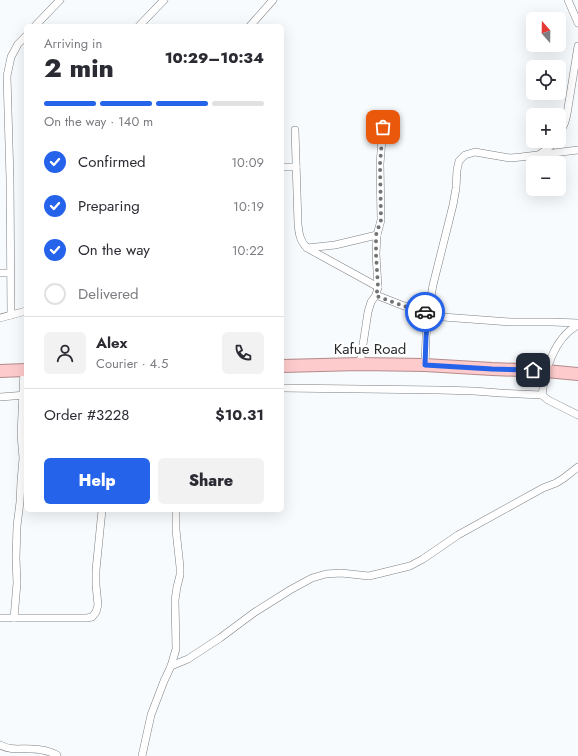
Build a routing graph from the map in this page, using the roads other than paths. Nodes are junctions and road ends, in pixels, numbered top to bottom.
1 (60, 0) edge
2 (164, 0) edge
3 (273, 0) edge
4 (568, 0) edge
5 (578, 23) edge
6 (37, 24) edge
7 (142, 24) edge
8 (252, 24) edge
9 (24, 38) edge
10 (578, 46) edge
11 (566, 118) edge
12 (383, 127) dead end
13 (295, 130) dead end
14 (548, 148) edge
15 (578, 150) edge
16 (539, 156) joint
17 (526, 157) edge
18 (284, 167) edge
19 (296, 167) junction
20 (376, 235) junction
21 (307, 248) junction
22 (0, 273) edge
23 (10, 273) junction
24 (378, 287) junction
25 (376, 296) junction
26 (24, 312) edge
27 (428, 313) junction
28 (11, 315) junction
29 (0, 318) edge
30 (578, 324) edge
31 (360, 364) junction
32 (425, 365) junction
33 (284, 366) edge
34 (24, 370) edge
35 (0, 371) edge
36 (546, 371) junction
37 (578, 374) edge
38 (284, 388) edge
39 (24, 395) edge
40 (542, 395) junction
41 (0, 397) edge
42 (578, 415) edge
43 (578, 467) edge
44 (102, 512) edge
45 (176, 512) edge
46 (0, 618) edge
47 (14, 618) junction
48 (171, 666) junction
49 (0, 745) edge
50 (58, 755) dead end
51 (142, 756) edge

1 - 6 street
2 - 7 street
3 - 8 street
4 - 5 street
9 - 23 street
10 - 11 street
12 - 20 street
13 - 19 street
14 - 16 street
15 - 16 street
17 - 27 street
18 - 19 street
19 - 21 street
20 - 21 street
20 - 24 street
21 - 24 street
22 - 23 street
23 - 28 street
24 - 25 street
25 - 27 street
25 - 31 street
26 - 28 street
27 - 30 street
27 - 32 street
28 - 29 street
30 - 36 street
31 - 32 highway, Kafue Road
31 - 33 highway, Kafue Road
32 - 36 highway, Kafue Road
34 - 35 highway
36 - 37 highway, Kafue Road
36 - 40 street
38 - 40 street
39 - 41 street
39 - 47 street
40 - 42 street
43 - 48 street
44 - 47 street
45 - 48 street
46 - 47 street
48 - 51 street
49 - 50 street

